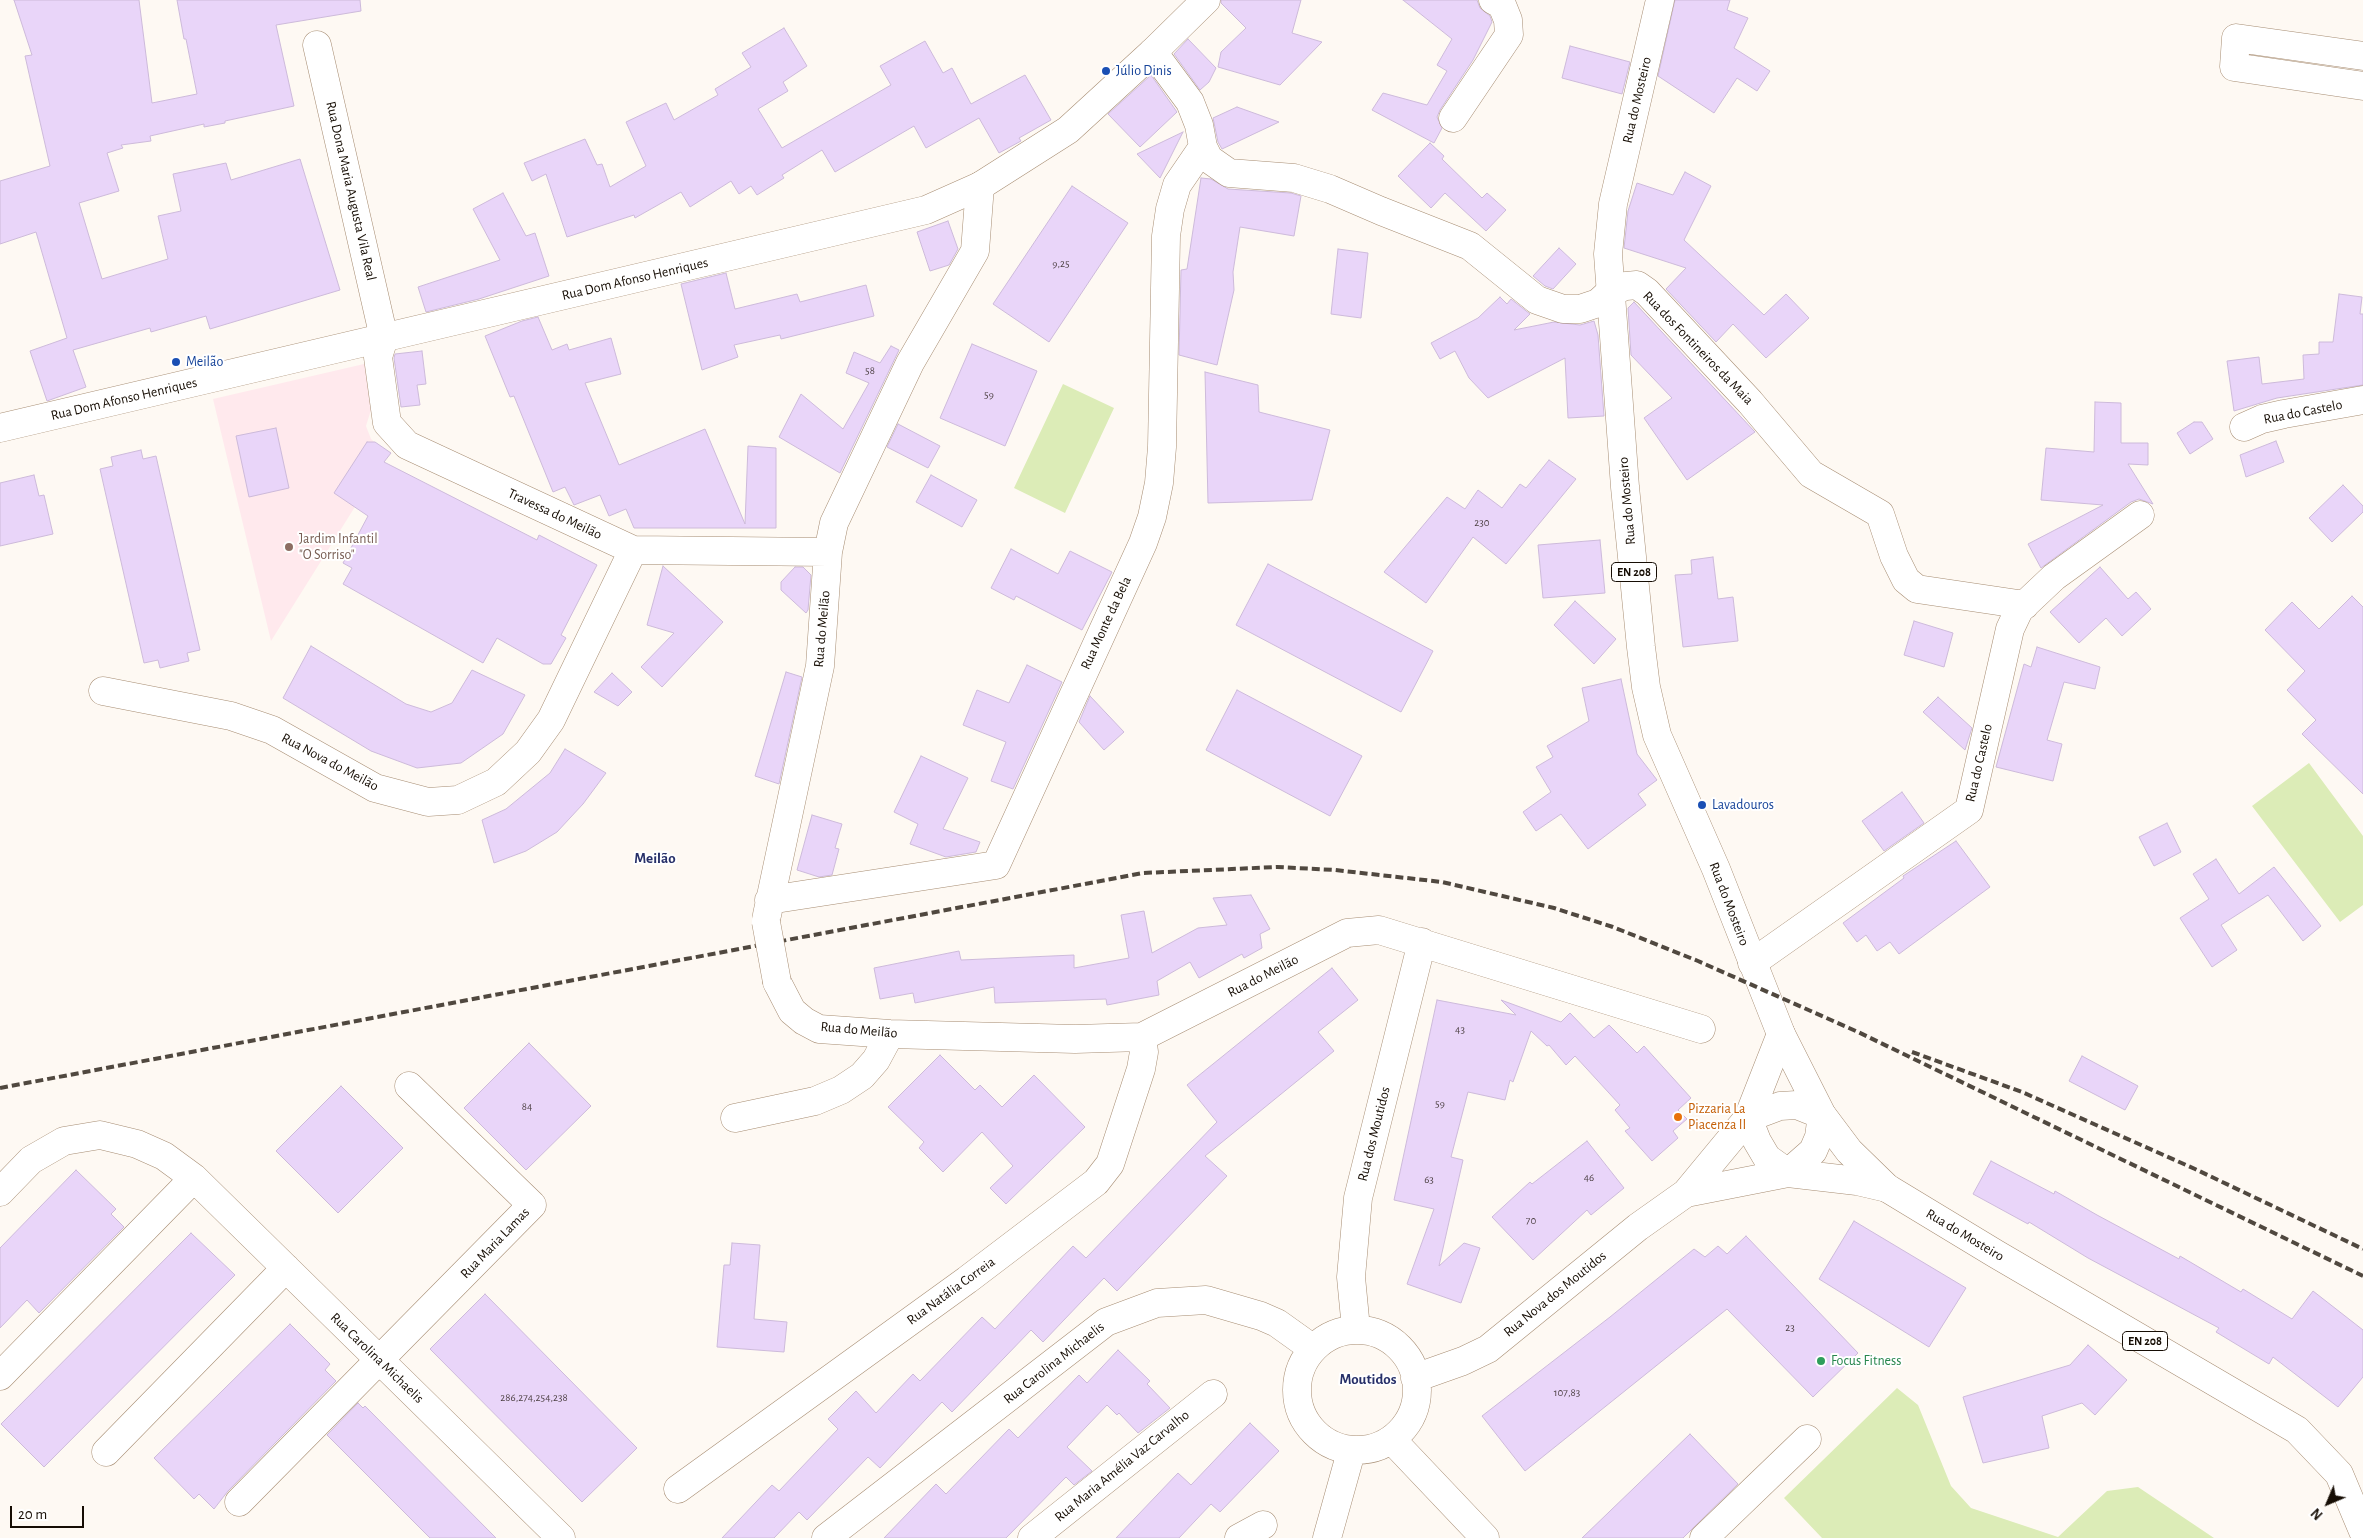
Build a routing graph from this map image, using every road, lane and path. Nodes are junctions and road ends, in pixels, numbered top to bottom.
1 (1206, 0) edge
2 (1493, 0) edge
3 (1660, 0) edge
4 (317, 45) dead end
5 (1153, 52) junction
6 (2363, 56) edge
7 (2363, 86) edge
8 (1454, 118) dead end
9 (1203, 147) junction
10 (980, 186) junction
11 (1610, 292) junction
12 (384, 338) junction
13 (2363, 400) edge
14 (2244, 427) dead end
15 (0, 428) edge
16 (2140, 515) dead end
17 (633, 550) junction
18 (828, 552) junction
19 (2025, 605) junction
20 (103, 691) dead end
21 (768, 911) junction
22 (1422, 942) junction
23 (1752, 963) junction
24 (1701, 1029) dead end
25 (890, 1034) junction
26 (1780, 1034) junction
27 (1142, 1038) junction
28 (409, 1086) dead end
29 (1822, 1115) junction
30 (735, 1118) dead end
31 (1748, 1118) junction
32 (1788, 1173) junction
33 (194, 1178) junction
34 (1887, 1188) junction
35 (0, 1192) edge
36 (1686, 1193) junction
37 (286, 1268) junction
38 (1356, 1329) junction
39 (1312, 1348) junction
40 (379, 1361) junction
41 (0, 1376) edge
42 (1415, 1378) junction
43 (1212, 1394) dead end
44 (1807, 1438) dead end
45 (1392, 1441) junction
46 (106, 1452) dead end
47 (1351, 1452) junction
48 (678, 1489) dead end
49 (239, 1502) dead end
50 (1263, 1525) dead end
51 (2363, 1531) edge
52 (561, 1538) edge
53 (826, 1538) edge
54 (1032, 1538) edge
55 (1239, 1538) edge
56 (1327, 1538) edge
57 (1485, 1538) edge
58 (1704, 1538) edge

1 - 5 street, Rua Dom Afonso Henriques
2 - 8 street
3 - 11 street, Rua do Mosteiro / EN 208
4 - 12 street, Rua Dona Maria Augusta Vila Real
5 - 9 street, Rua dos Fontineiros da Maia
5 - 10 street, Rua Dom Afonso Henriques
6 - 7 street
9 - 11 street, Rua dos Fontineiros da Maia
9 - 21 street, Rua Monte da Bela
10 - 12 street, Rua Dom Afonso Henriques
10 - 18 street, Rua do Meilão
11 - 19 street, Rua dos Fontineiros da Maia
11 - 23 street, Rua do Mosteiro / EN 208
12 - 15 street, Rua Dom Afonso Henriques
12 - 17 street, Travessa do Meilão
13 - 14 street, Rua do Castelo
16 - 19 street, Rua do Castelo
17 - 18 street, Travessa do Meilão
17 - 20 street, Rua Nova do Meilão
18 - 21 street, Rua do Meilão
19 - 23 street, Rua do Castelo
21 - 25 street, Rua do Meilão, bridge
22 - 24 street, Rua do Meilão
22 - 27 street, Rua do Meilão
22 - 38 street, Rua dos Moutidos
23 - 26 street, Rua do Mosteiro / EN 208
25 - 27 street, Rua do Meilão
25 - 30 street
26 - 29 street, Rua do Mosteiro / EN 208
26 - 31 street, Rua Nova dos Moutidos
27 - 48 street, Rua Natália Correia
28 - 40 street, Rua Maria Lamas
29 - 31 street, Rua Nova dos Moutidos
29 - 32 street
29 - 34 street, Rua do Mosteiro / EN 208
31 - 32 street
31 - 36 street, Rua Nova dos Moutidos
32 - 34 street, Rua Nova dos Moutidos
32 - 36 street, Rua Nova dos Moutidos
33 - 35 street, Rua Carolina Michaelis
33 - 37 street, Rua Carolina Michaelis
33 - 41 street
34 - 51 street, Rua do Mosteiro / EN 208
36 - 42 street, Rua Nova dos Moutidos
37 - 40 street, Rua Carolina Michaelis
37 - 46 street
38 - 39 street
38 - 42 street
39 - 47 street
39 - 53 street, Rua Carolina Michaelis
40 - 49 street
40 - 52 street, Rua Carolina Michaelis
42 - 45 street
43 - 54 street, Rua Maria Amélia Vaz Carvalho
44 - 58 street
45 - 47 street
45 - 57 street
47 - 56 street
50 - 55 street

